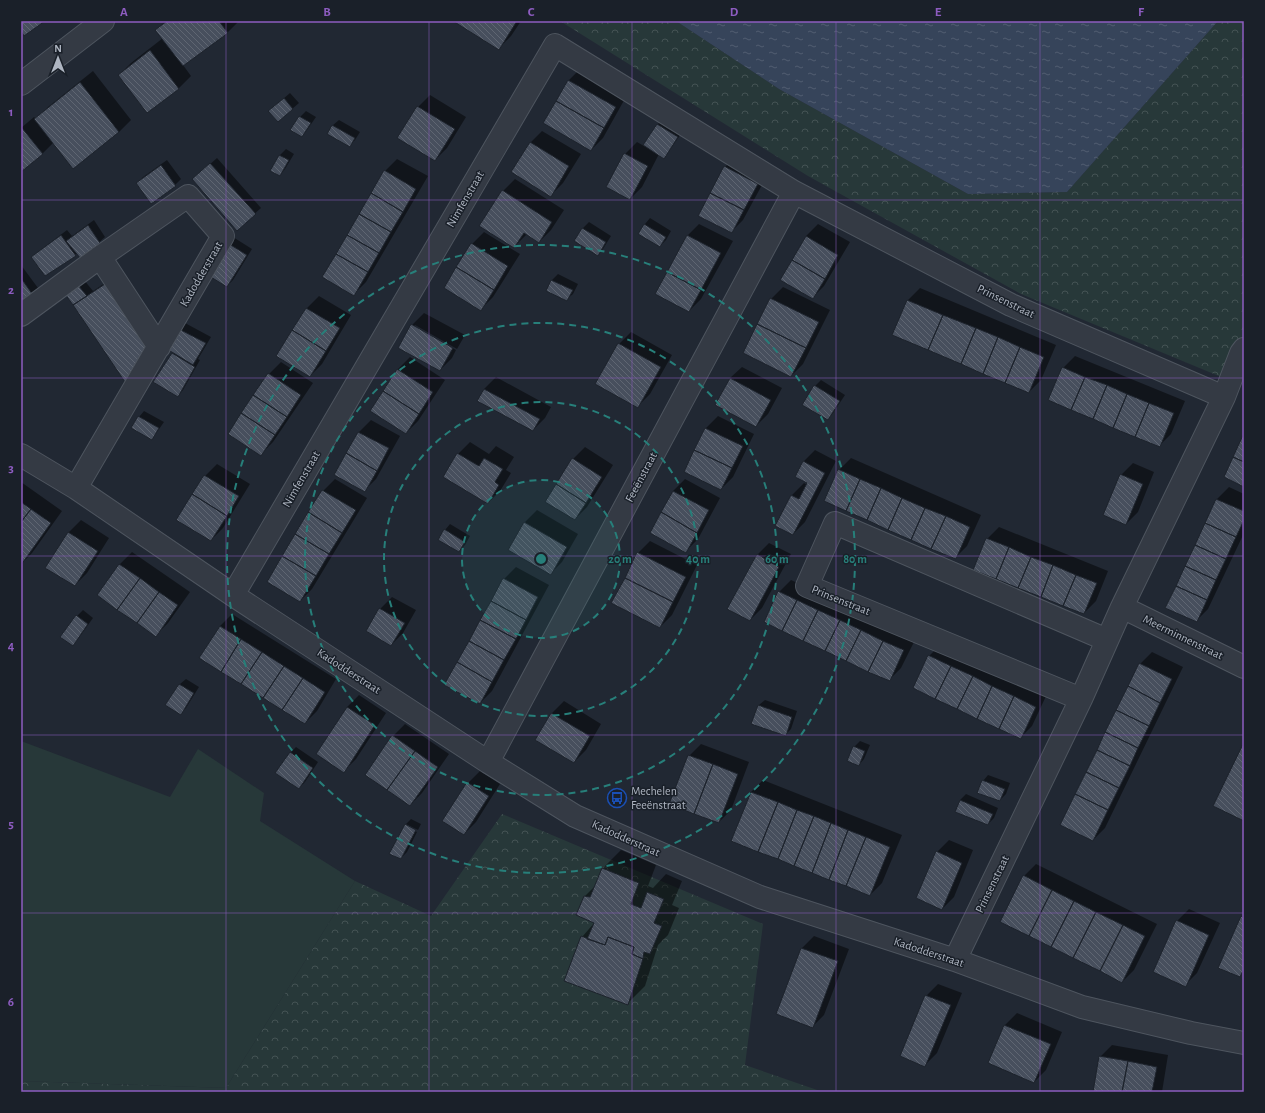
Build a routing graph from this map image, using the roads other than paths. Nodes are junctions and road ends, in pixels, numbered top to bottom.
1 (103, 21) edge
2 (21, 84) edge
3 (794, 192) junction
4 (100, 257) junction
5 (21, 315) edge
6 (159, 347) junction
7 (1244, 350) edge
8 (1224, 397) junction
9 (21, 455) edge
10 (76, 488) junction
11 (233, 595) junction
12 (1122, 607) junction
13 (1107, 640) junction
14 (1244, 667) edge
15 (1081, 699) junction
16 (488, 762) junction
17 (955, 960) junction
18 (1244, 1043) edge

1 - 2 street
3 - 8 street, Prinsenstraat
3 - 11 street, Nimfenstraat
3 - 16 street, Feeënstraat
4 - 5 street, Kadodderstraat
4 - 6 street
4 - 6 street, Kadodderstraat
6 - 10 street, Kadodderstraat
7 - 8 street, Prinsenstraat
8 - 12 street, Prinsenstraat
9 - 10 street, Kadodderstraat
10 - 11 street, Kadodderstraat
11 - 16 street, Kadodderstraat
12 - 13 street, Prinsenstraat
12 - 14 street, Meerminnenstraat
13 - 15 street, Prinsenstraat
13 - 15 street, Prinsenstraat
15 - 17 street, Prinsenstraat
16 - 17 street, Kadodderstraat
17 - 18 street, Kadodderstraat

